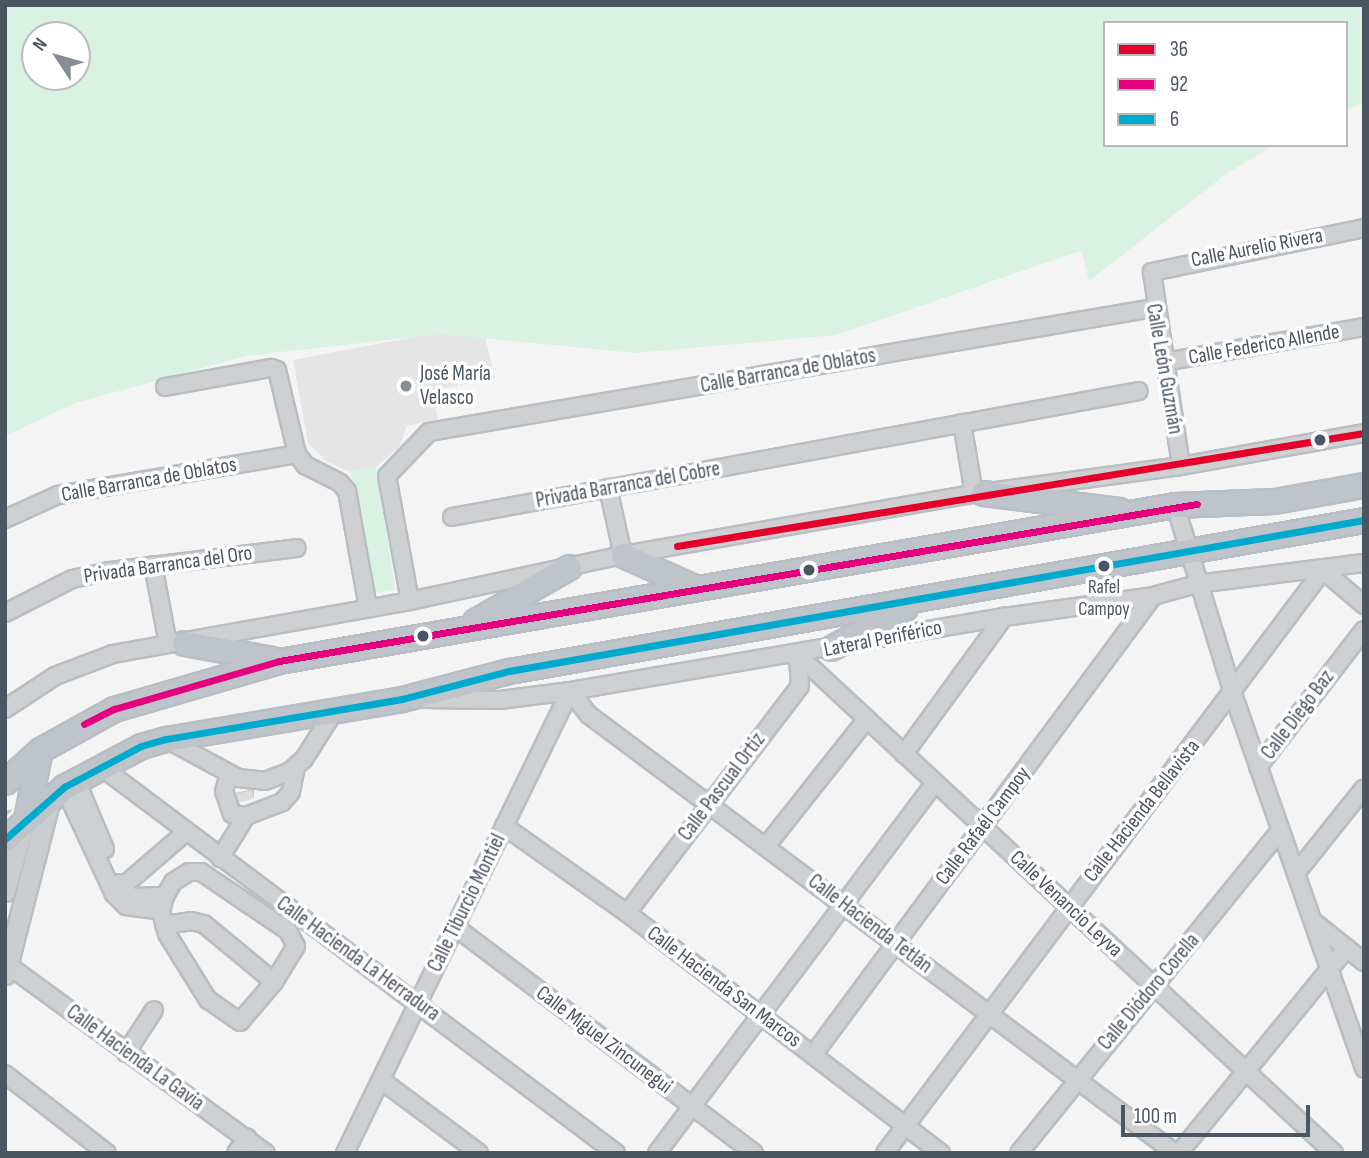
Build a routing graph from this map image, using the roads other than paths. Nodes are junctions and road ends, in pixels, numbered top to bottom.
1 (1364, 228) edge
2 (1152, 272) joint
3 (1154, 308) junction
4 (1364, 327) edge
5 (1164, 362) junction
6 (165, 387) dead end
7 (1139, 391) dead end
8 (962, 423) junction
9 (1364, 433) edge
10 (297, 454) junction
11 (1181, 466) junction
12 (1364, 485) edge
13 (608, 488) junction
14 (979, 493) junction
15 (1175, 505) junction
16 (1140, 513) junction
17 (452, 517) dead end
18 (5, 519) edge
19 (1364, 520) edge
20 (297, 548) dead end
21 (1189, 550) junction
22 (623, 555) junction
23 (1364, 563) edge
24 (153, 565) junction
25 (569, 567) junction
26 (1324, 570) junction
27 (1197, 584) junction
28 (694, 587) junction
29 (1153, 596) junction
30 (922, 599) junction
31 (410, 601) junction
32 (1364, 605) edge
33 (368, 608) junction
34 (5, 613) edge
35 (1004, 617) junction
36 (462, 629) junction
37 (1364, 629) edge
38 (176, 644) junction
39 (831, 648) junction
40 (798, 655) junction
41 (279, 661) junction
42 (569, 691) junction
43 (1233, 694) junction
44 (402, 699) junction
45 (5, 709) edge
46 (335, 710) junction
47 (867, 719) junction
48 (166, 739) junction
49 (40, 750) junction
50 (904, 754) junction
51 (100, 766) junction
52 (296, 767) junction
53 (1258, 767) junction
54 (229, 774) junction
55 (5, 782) edge
56 (935, 783) junction
57 (64, 788) junction
58 (1364, 788) edge
59 (709, 804) junction
60 (246, 816) junction
61 (26, 818) junction
62 (504, 826) junction
63 (982, 826) junction
64 (1280, 831) junction
65 (186, 832) junction
66 (5, 839) edge
67 (766, 845) junction
68 (220, 858) junction
69 (1297, 872) junction
70 (5, 891) edge
71 (118, 892) junction
72 (842, 903) junction
73 (1068, 906) junction
74 (163, 910) junction
75 (627, 913) junction
76 (1312, 920) junction
77 (454, 926) junction
78 (894, 945) junction
79 (1347, 948) junction
80 (1364, 962) edge
81 (6, 967) edge
82 (1331, 968) junction
83 (274, 982) junction
84 (1154, 986) junction
85 (418, 1003) junction
86 (154, 1010) dead end
87 (988, 1013) junction
88 (760, 1015) junction
89 (125, 1053) junction
90 (813, 1055) junction
91 (1364, 1069) edge
92 (1246, 1071) junction
93 (5, 1074) edge
94 (1077, 1079) junction
95 (381, 1080) junction
96 (691, 1107) junction
97 (904, 1127) junction
98 (247, 1139) junction
99 (460, 1139) junction
100 (107, 1153) edge
101 (236, 1153) edge
102 (266, 1153) edge
103 (345, 1153) edge
104 (450, 1153) edge
105 (480, 1153) edge
106 (616, 1153) edge
107 (657, 1153) edge
108 (754, 1153) edge
109 (885, 1153) edge
110 (941, 1153) edge
111 (1019, 1153) edge
112 (1177, 1153) edge
113 (1334, 1153) edge

1 - 2 street, Calle Aurelio Rivera
2 - 3 street, Calle León Guzmán
3 - 5 street, Calle León Guzmán
3 - 31 street, Calle Barranca de Oblatos
4 - 5 street, Calle Federico Allende
5 - 11 street, Calle León Guzmán
6 - 10 street
7 - 8 street, Privada Barranca del Cobre
8 - 13 street, Privada Barranca del Cobre
8 - 14 street
9 - 11 street
10 - 18 street, Calle Barranca de Oblatos
10 - 33 street
11 - 14 street
12 - 15 highway
13 - 17 street, Privada Barranca del Cobre
13 - 22 street
14 - 16 highway
14 - 22 street
15 - 16 highway
15 - 21 street
16 - 28 highway
19 - 21 highway
20 - 24 street, Privada Barranca del Oro
21 - 27 street
21 - 30 highway
22 - 25 street
22 - 28 highway
23 - 26 street, Lateral Periférico
24 - 34 street, Privada Barranca del Oro
24 - 38 street
25 - 31 street
25 - 36 highway
26 - 27 street, Lateral Periférico
26 - 32 street
26 - 43 street, Calle Hacienda Bellavista
27 - 29 street, Lateral Periférico
27 - 43 street
28 - 36 highway
29 - 35 street, Lateral Periférico
29 - 63 street, Calle Rafaél Campoy
30 - 39 highway
30 - 44 highway
31 - 33 street
33 - 38 street
35 - 39 street, Lateral Periférico
35 - 50 street
36 - 41 highway
37 - 53 street, Calle Diego Baz
38 - 41 highway
38 - 45 street
39 - 40 street, Lateral Periférico
40 - 42 street, Lateral Periférico
40 - 47 street, Calle Venancio Leyva
40 - 59 street, Calle Pascual Ortiz
41 - 49 highway
42 - 44 street, Lateral Periférico
42 - 59 street, Calle Hacienda Tetlán
42 - 62 street, Calle Tiburcio Montiel
43 - 53 street
43 - 73 street, Calle Hacienda Bellavista
44 - 46 highway
46 - 48 highway
46 - 52 street
47 - 50 street, Calle Venancio Leyva
47 - 67 street
48 - 51 highway
48 - 54 street
49 - 55 highway
49 - 61 highway
50 - 56 street, Calle Venancio Leyva
51 - 57 highway
51 - 65 street, Calle Hacienda La Herradura
52 - 54 street
52 - 60 street
53 - 64 street
54 - 60 street
56 - 63 street, Calle Venancio Leyva
56 - 72 street
57 - 61 highway
57 - 71 street
57 - 81 main road
58 - 69 street
59 - 67 street, Calle Hacienda Tetlán
59 - 75 street, Calle Pascual Ortiz
60 - 68 street
61 - 66 highway
61 - 70 main road
62 - 75 street, Calle Hacienda San Marcos
62 - 77 street, Calle Tiburcio Montiel
63 - 73 street, Calle Venancio Leyva
63 - 78 street, Calle Rafaél Campoy
64 - 69 street
64 - 84 street, Calle Diódoro Corella
65 - 68 street, Calle Hacienda La Herradura
65 - 71 street
67 - 72 street, Calle Hacienda Tetlán
68 - 85 street, Calle Hacienda La Herradura
69 - 76 street
71 - 74 street
72 - 78 street, Calle Hacienda Tetlán
72 - 88 street
73 - 84 street, Calle Venancio Leyva
73 - 87 street, Calle Hacienda Bellavista
74 - 83 street
74 - 83 street
74 - 83 street
75 - 88 street, Calle Hacienda San Marcos
76 - 79 street
76 - 82 street
77 - 85 street, Calle Tiburcio Montiel
77 - 96 street, Calle Miguel Zincunegui
78 - 87 street, Calle Hacienda Tetlán
78 - 90 street, Calle Rafaél Campoy
79 - 80 street
79 - 82 street
81 - 89 street, Calle Hacienda La Gavia
82 - 91 street
82 - 92 street
84 - 92 street, Calle Venancio Leyva
84 - 94 street, Calle Diódoro Corella
85 - 95 street, Calle Tiburcio Montiel
85 - 106 street, Calle Hacienda La Herradura
86 - 89 street
87 - 94 street, Calle Hacienda Tetlán
87 - 97 street, Calle Hacienda Bellavista
88 - 90 street, Calle Hacienda San Marcos
88 - 96 street
89 - 98 street, Calle Hacienda La Gavia
90 - 97 street, Calle Hacienda San Marcos
92 - 112 street
92 - 113 street, Calle Venancio Leyva
93 - 100 street
94 - 111 street, Calle Diódoro Corella
94 - 112 street, Calle Hacienda Tetlán
95 - 99 street
95 - 103 street, Calle Tiburcio Montiel
96 - 107 street
96 - 108 street, Calle Miguel Zincunegui
97 - 109 street, Calle Hacienda Bellavista
97 - 110 street, Calle Hacienda San Marcos
98 - 101 street
98 - 102 street, Calle Hacienda La Gavia
99 - 104 street
99 - 105 street

